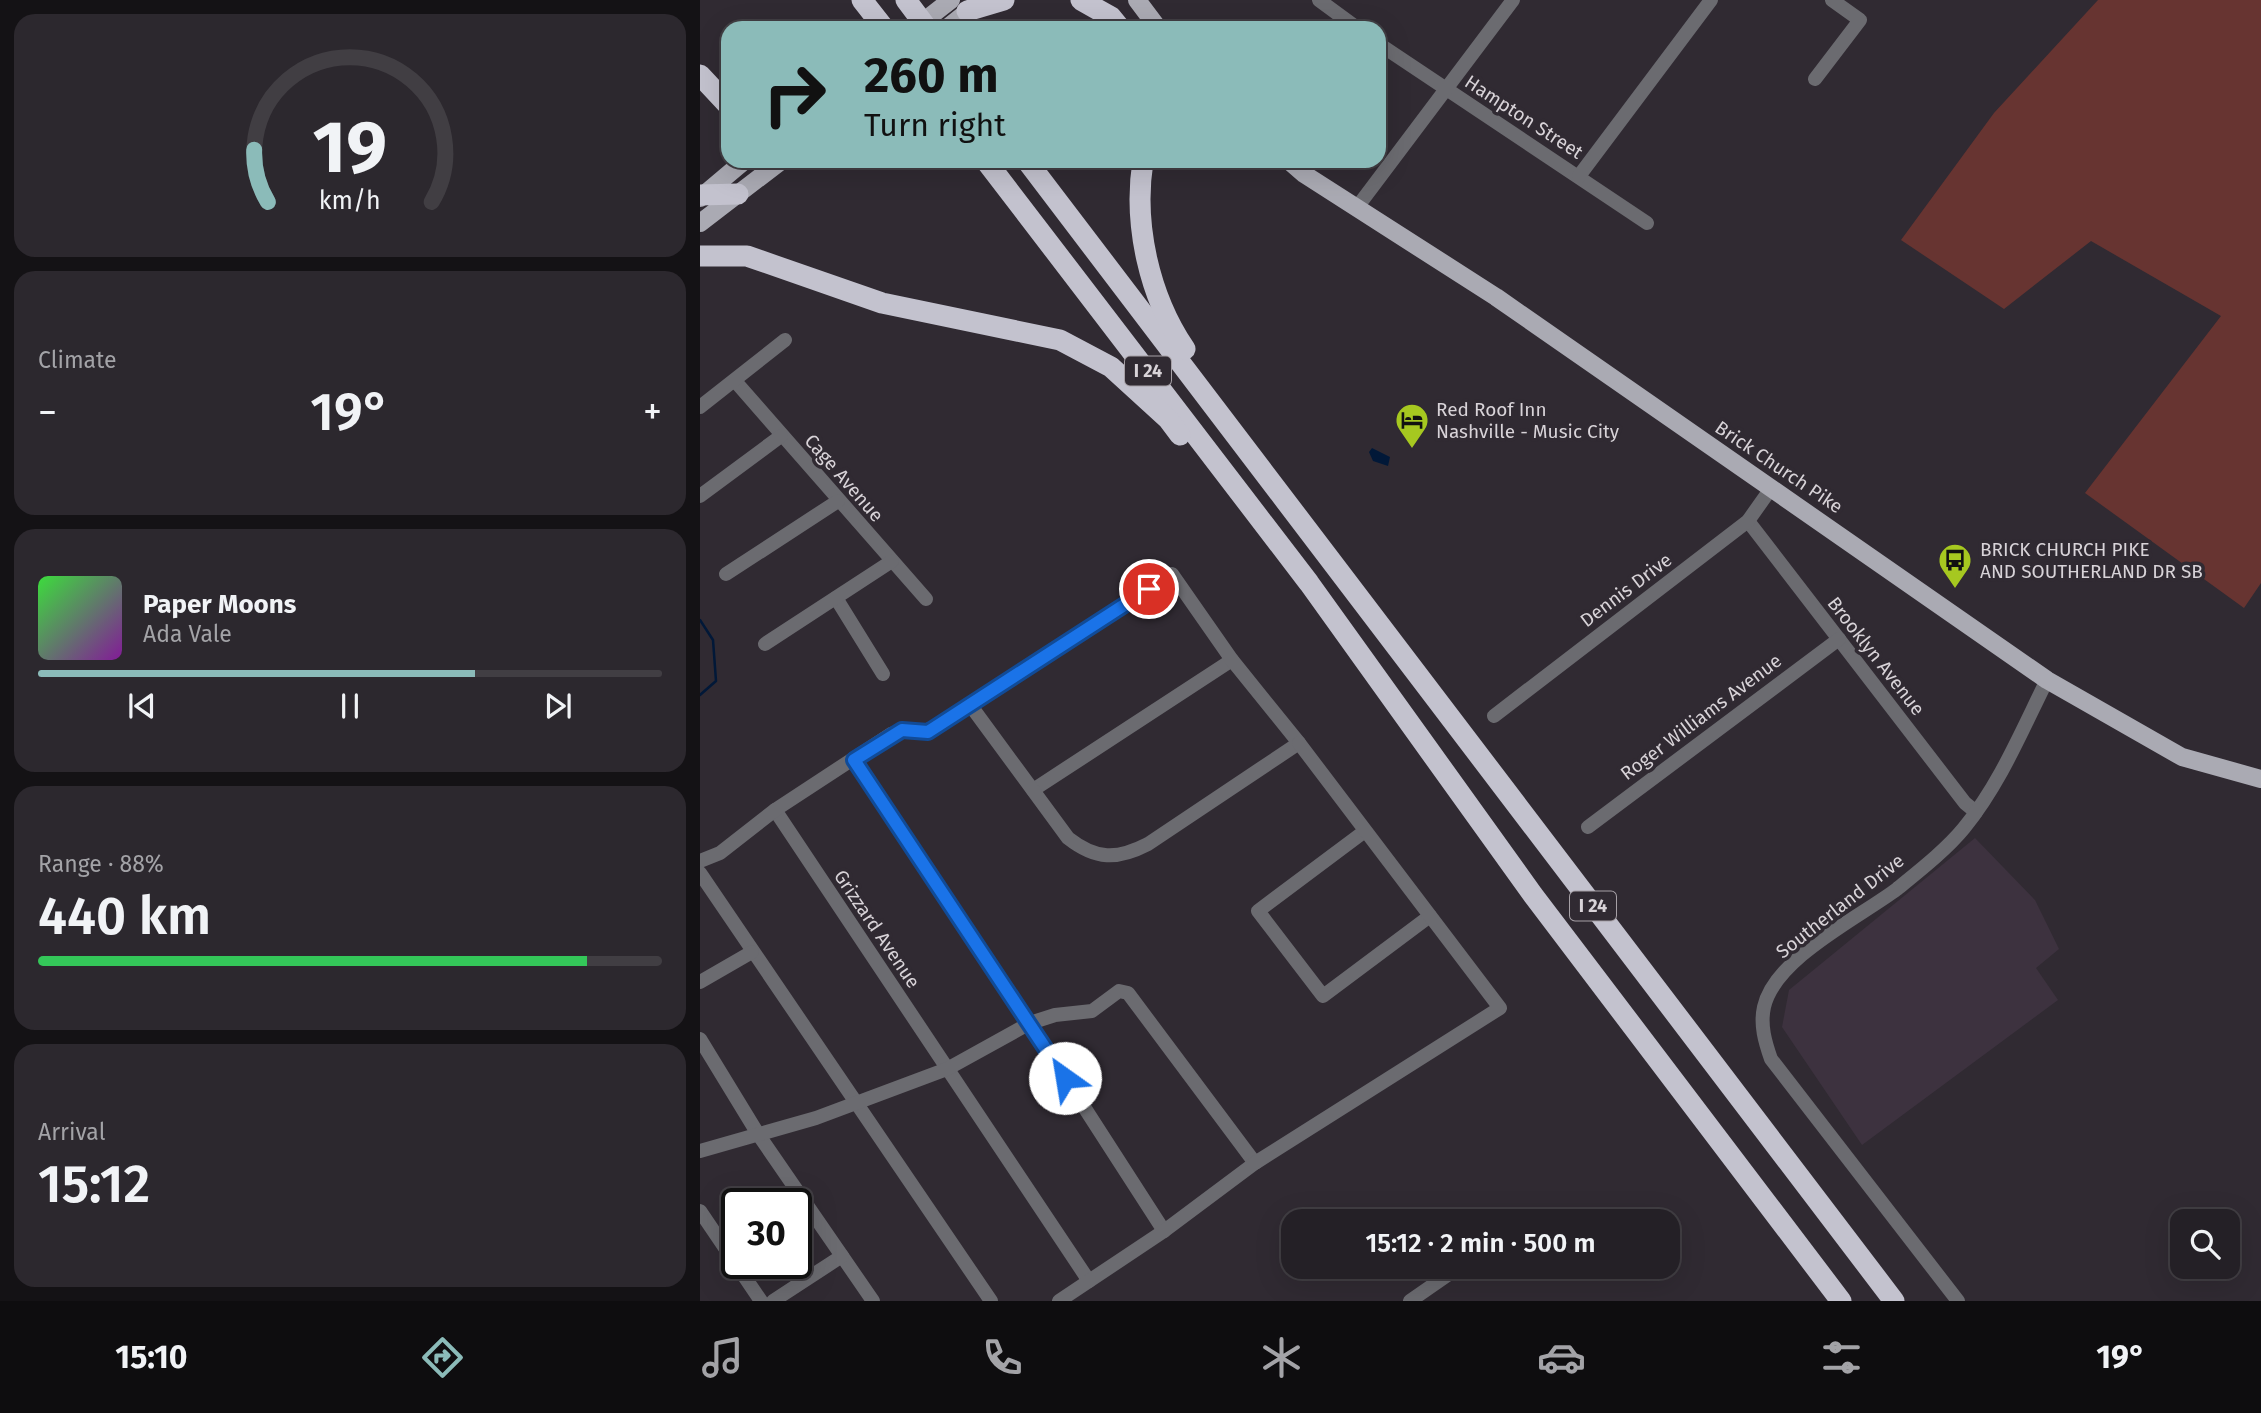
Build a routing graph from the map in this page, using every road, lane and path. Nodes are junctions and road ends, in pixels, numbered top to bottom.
1 (906, 0) edge
2 (1004, 0) edge
3 (1081, 0) edge
4 (1137, 0) edge
5 (1319, 0) edge
6 (1513, 0) edge
7 (1711, 0) edge
8 (1832, 0) edge
9 (967, 4) edge
10 (922, 21) edge
11 (930, 21) edge
12 (953, 21) edge
13 (1114, 21) edge
14 (1153, 21) edge
15 (1348, 21) edge
16 (1386, 49) edge
17 (700, 75) edge
18 (1815, 79) dead end
19 (1445, 88) junction
20 (721, 98) edge
21 (735, 168) edge
22 (772, 168) edge
23 (991, 168) edge
24 (1032, 168) edge
25 (1142, 168) edge
26 (1297, 168) edge
27 (1578, 176) junction
28 (738, 194) junction
29 (701, 196) edge
30 (1358, 206) junction
31 (700, 223) edge
32 (1647, 223) dead end
33 (700, 256) edge
34 (785, 340) dead end
35 (735, 381) junction
36 (700, 407) edge
37 (781, 436) junction
38 (1772, 487) junction
39 (700, 496) edge
40 (838, 501) junction
41 (1293, 511) junction
42 (1748, 522) junction
43 (892, 561) junction
44 (726, 574) dead end
45 (1309, 583) junction
46 (836, 598) junction
47 (926, 599) dead end
48 (1839, 639) junction
49 (765, 645) dead end
50 (1232, 660) junction
51 (883, 674) dead end
52 (2048, 680) junction
53 (971, 706) junction
54 (1494, 716) dead end
55 (1299, 743) junction
56 (854, 760) junction
57 (2261, 779) edge
58 (1033, 790) junction
59 (775, 810) junction
60 (1976, 811) junction
61 (1588, 827) dead end
62 (1365, 831) junction
63 (700, 861) edge
64 (700, 873) edge
65 (1430, 916) junction
66 (752, 952) junction
67 (700, 982) edge
68 (1030, 1023) junction
69 (700, 1039) edge
70 (947, 1069) junction
71 (855, 1103) junction
72 (758, 1134) junction
73 (700, 1151) edge
74 (1255, 1163) junction
75 (700, 1211) edge
76 (1164, 1231) junction
77 (842, 1256) junction
78 (1442, 1279) edge
79 (1089, 1281) junction
80 (761, 1301) edge
81 (773, 1301) edge
82 (873, 1301) edge
83 (991, 1301) edge
84 (1059, 1301) edge
85 (1410, 1301) edge
86 (1841, 1301) edge
87 (1894, 1301) edge
88 (1958, 1301) edge

1 - 10 highway, bridge
2 - 9 highway
3 - 13 highway
4 - 14 main road
5 - 15 street
6 - 19 street
7 - 27 street
8 - 18 street
9 - 11 main road
9 - 12 main road
16 - 19 street, Hampton Street
17 - 20 highway
19 - 27 street, Hampton Street
19 - 30 street
21 - 29 main road
22 - 28 main road
23 - 45 highway, I 24
24 - 41 highway, I 24
25 - 41 highway
26 - 30 main road, Brick Church Pike
27 - 32 street, Hampton Street
28 - 29 highway
28 - 31 main road
30 - 38 main road, Brick Church Pike
33 - 45 highway
34 - 35 street
35 - 36 street
35 - 37 street, Cage Avenue
37 - 39 street
37 - 40 street, Cage Avenue
38 - 42 street, Dennis Drive
38 - 52 main road, Brick Church Pike
40 - 43 street, Cage Avenue
40 - 44 street
41 - 87 highway, I 24
42 - 48 street, Brooklyn Avenue
42 - 54 street, Dennis Drive
43 - 46 street
43 - 47 street, Cage Avenue
45 - 86 highway, I 24
46 - 49 street
46 - 51 street
48 - 60 street, Brooklyn Avenue
48 - 61 street, Roger Williams Avenue
50 - 53 street
50 - 55 street
50 - 58 street
52 - 57 main road, Brick Church Pike
52 - 60 street, Southerland Drive
53 - 56 street
53 - 58 street
55 - 58 street
55 - 62 street
56 - 59 street
56 - 68 street
59 - 63 street
59 - 70 street, Grizzard Avenue
60 - 88 street, Southerland Drive
62 - 65 street
62 - 65 street
64 - 66 street
65 - 74 street
66 - 67 street
66 - 71 street
68 - 70 street
68 - 74 street
68 - 76 street
69 - 72 street
70 - 71 street
70 - 79 street, Grizzard Avenue
71 - 72 street
71 - 83 street
72 - 73 street
72 - 77 street
74 - 76 street
75 - 80 street
76 - 79 street
77 - 81 street
77 - 82 street
78 - 85 street
79 - 84 street

